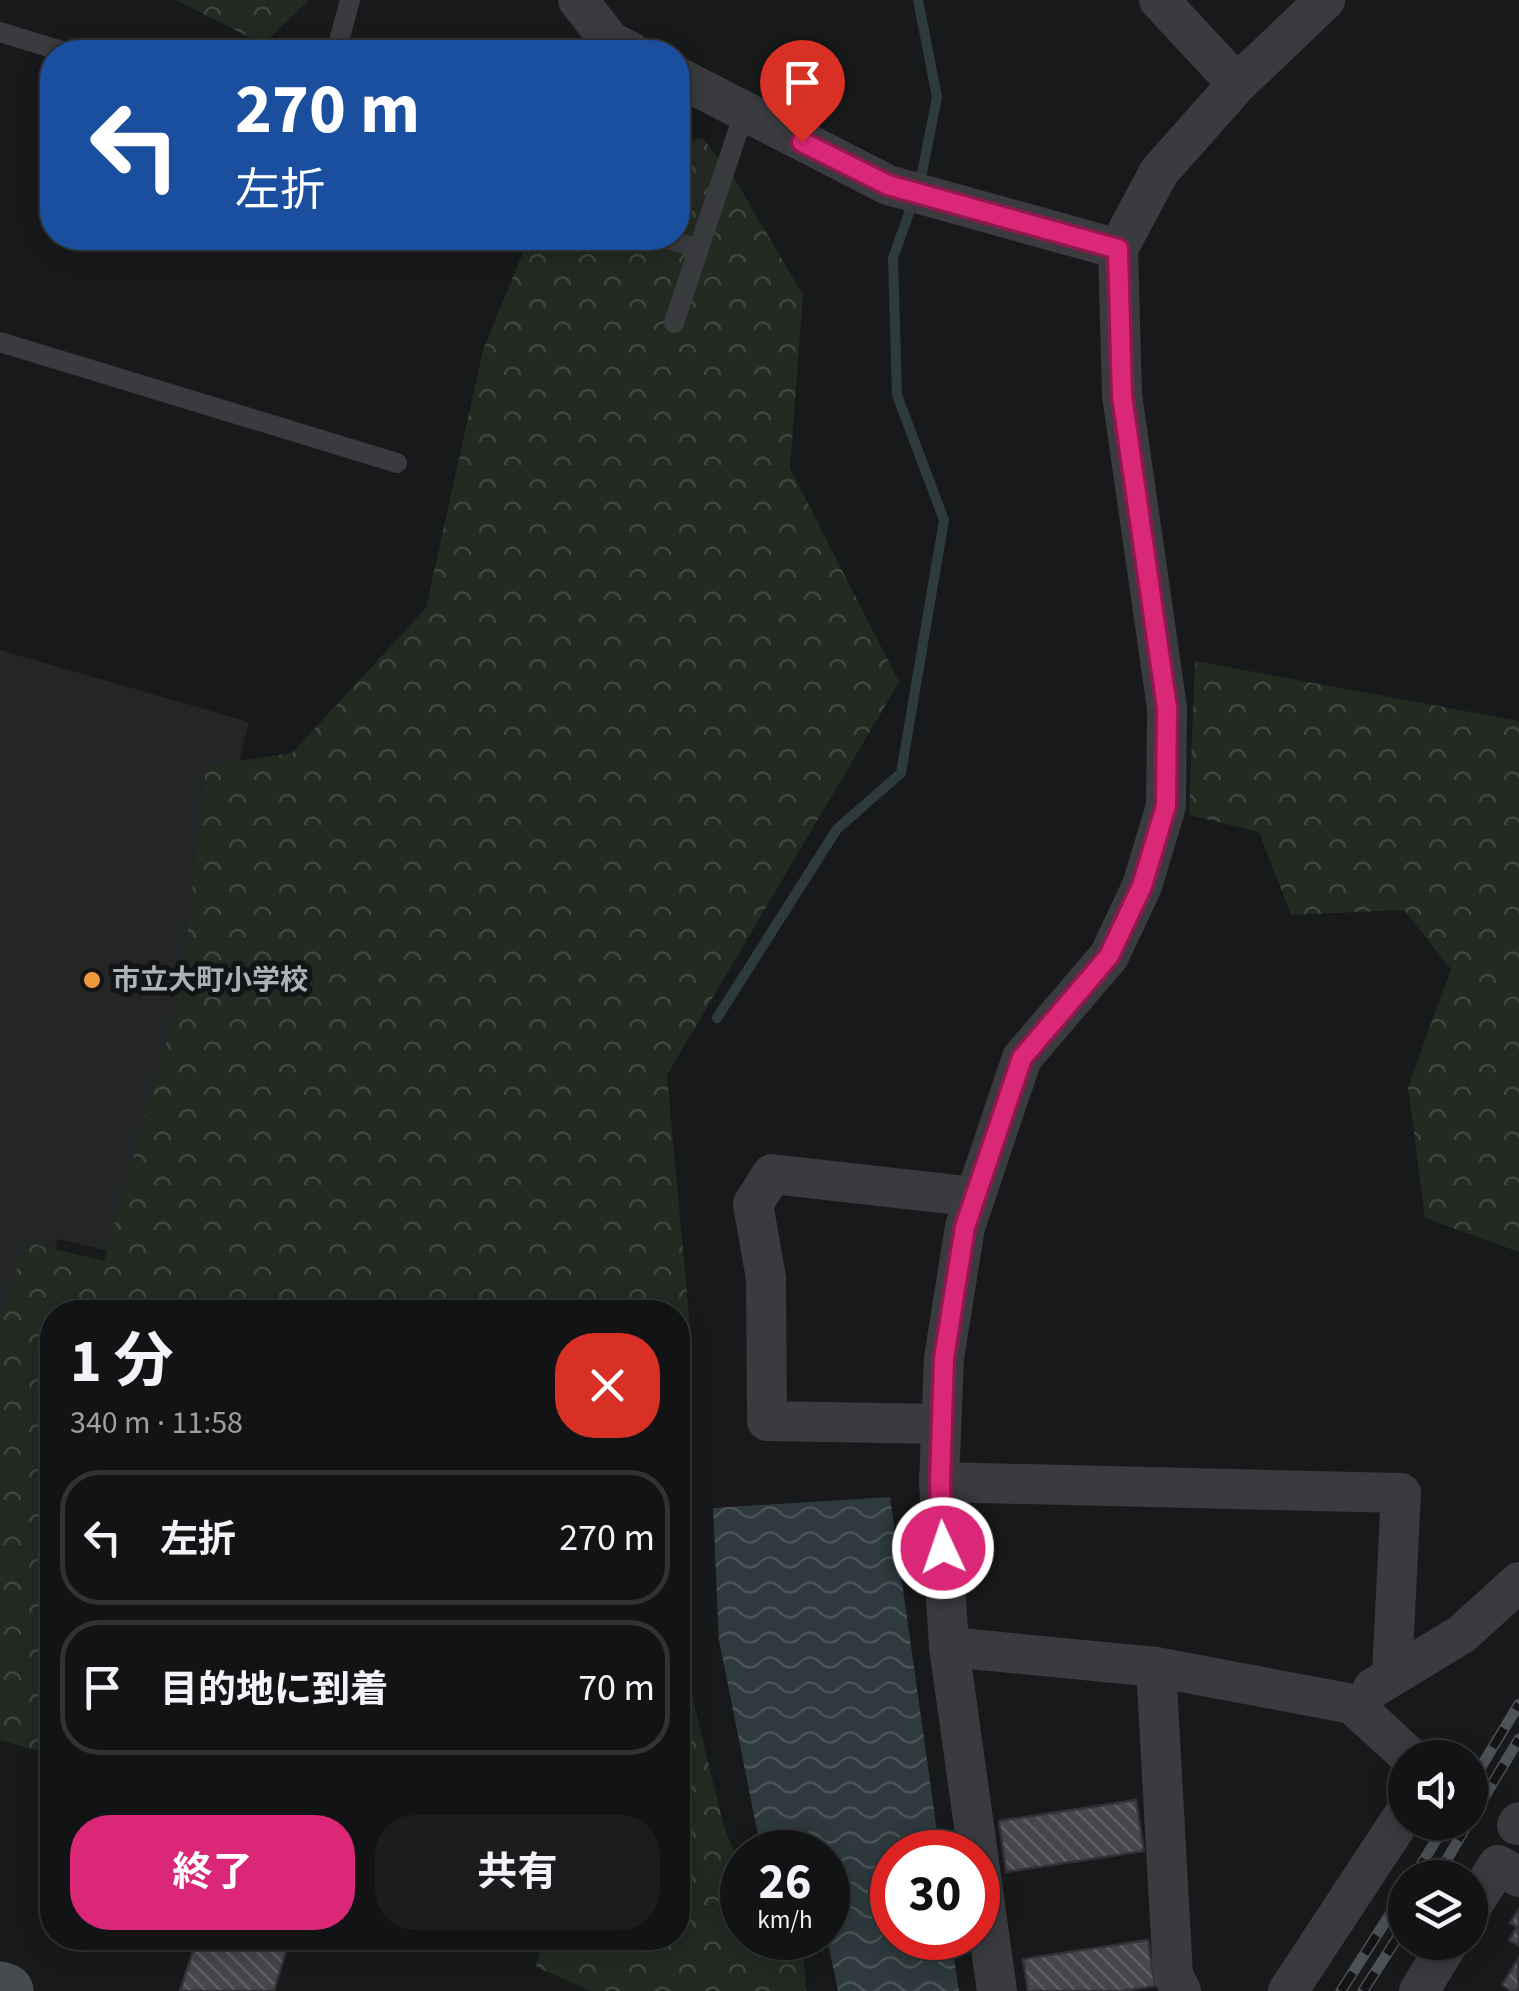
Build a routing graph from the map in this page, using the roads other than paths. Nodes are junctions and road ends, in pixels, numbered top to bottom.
1 (350, 0) edge
2 (578, 0) edge
3 (1159, 0) edge
4 (1325, 0) edge
5 (0, 32) edge
6 (339, 40) edge
7 (609, 40) edge
8 (40, 44) edge
9 (690, 84) edge
10 (1237, 84) junction
11 (744, 113) junction
12 (690, 246) edge
13 (697, 248) junction
14 (1118, 249) junction
15 (674, 323) dead end
16 (0, 342) edge
17 (398, 463) dead end
18 (975, 1197) junction
19 (941, 1424) junction
20 (940, 1482) junction
21 (1519, 1582) edge
22 (948, 1648) junction
23 (1156, 1667) junction
24 (1392, 1674) junction
25 (1352, 1704) junction
26 (1391, 1740) edge
27 (1388, 1839) edge
28 (1519, 1877) edge
29 (1488, 1881) edge
30 (1438, 1960) edge
31 (997, 1991) edge
32 (1181, 1991) edge
33 (1288, 1991) edge
34 (1418, 1991) edge

1 - 6 lane
2 - 7 street
3 - 10 street
4 - 10 street
5 - 8 lane
9 - 11 street
10 - 14 street
11 - 13 lane
11 - 14 street
12 - 13 lane
13 - 15 lane
14 - 18 street
16 - 17 lane
18 - 19 street
18 - 19 street
19 - 20 street
20 - 22 street
20 - 24 street
21 - 24 street
22 - 23 street
22 - 31 street
23 - 25 street
23 - 32 street
24 - 25 street
25 - 26 street
27 - 33 street
28 - 29 street
30 - 34 street

